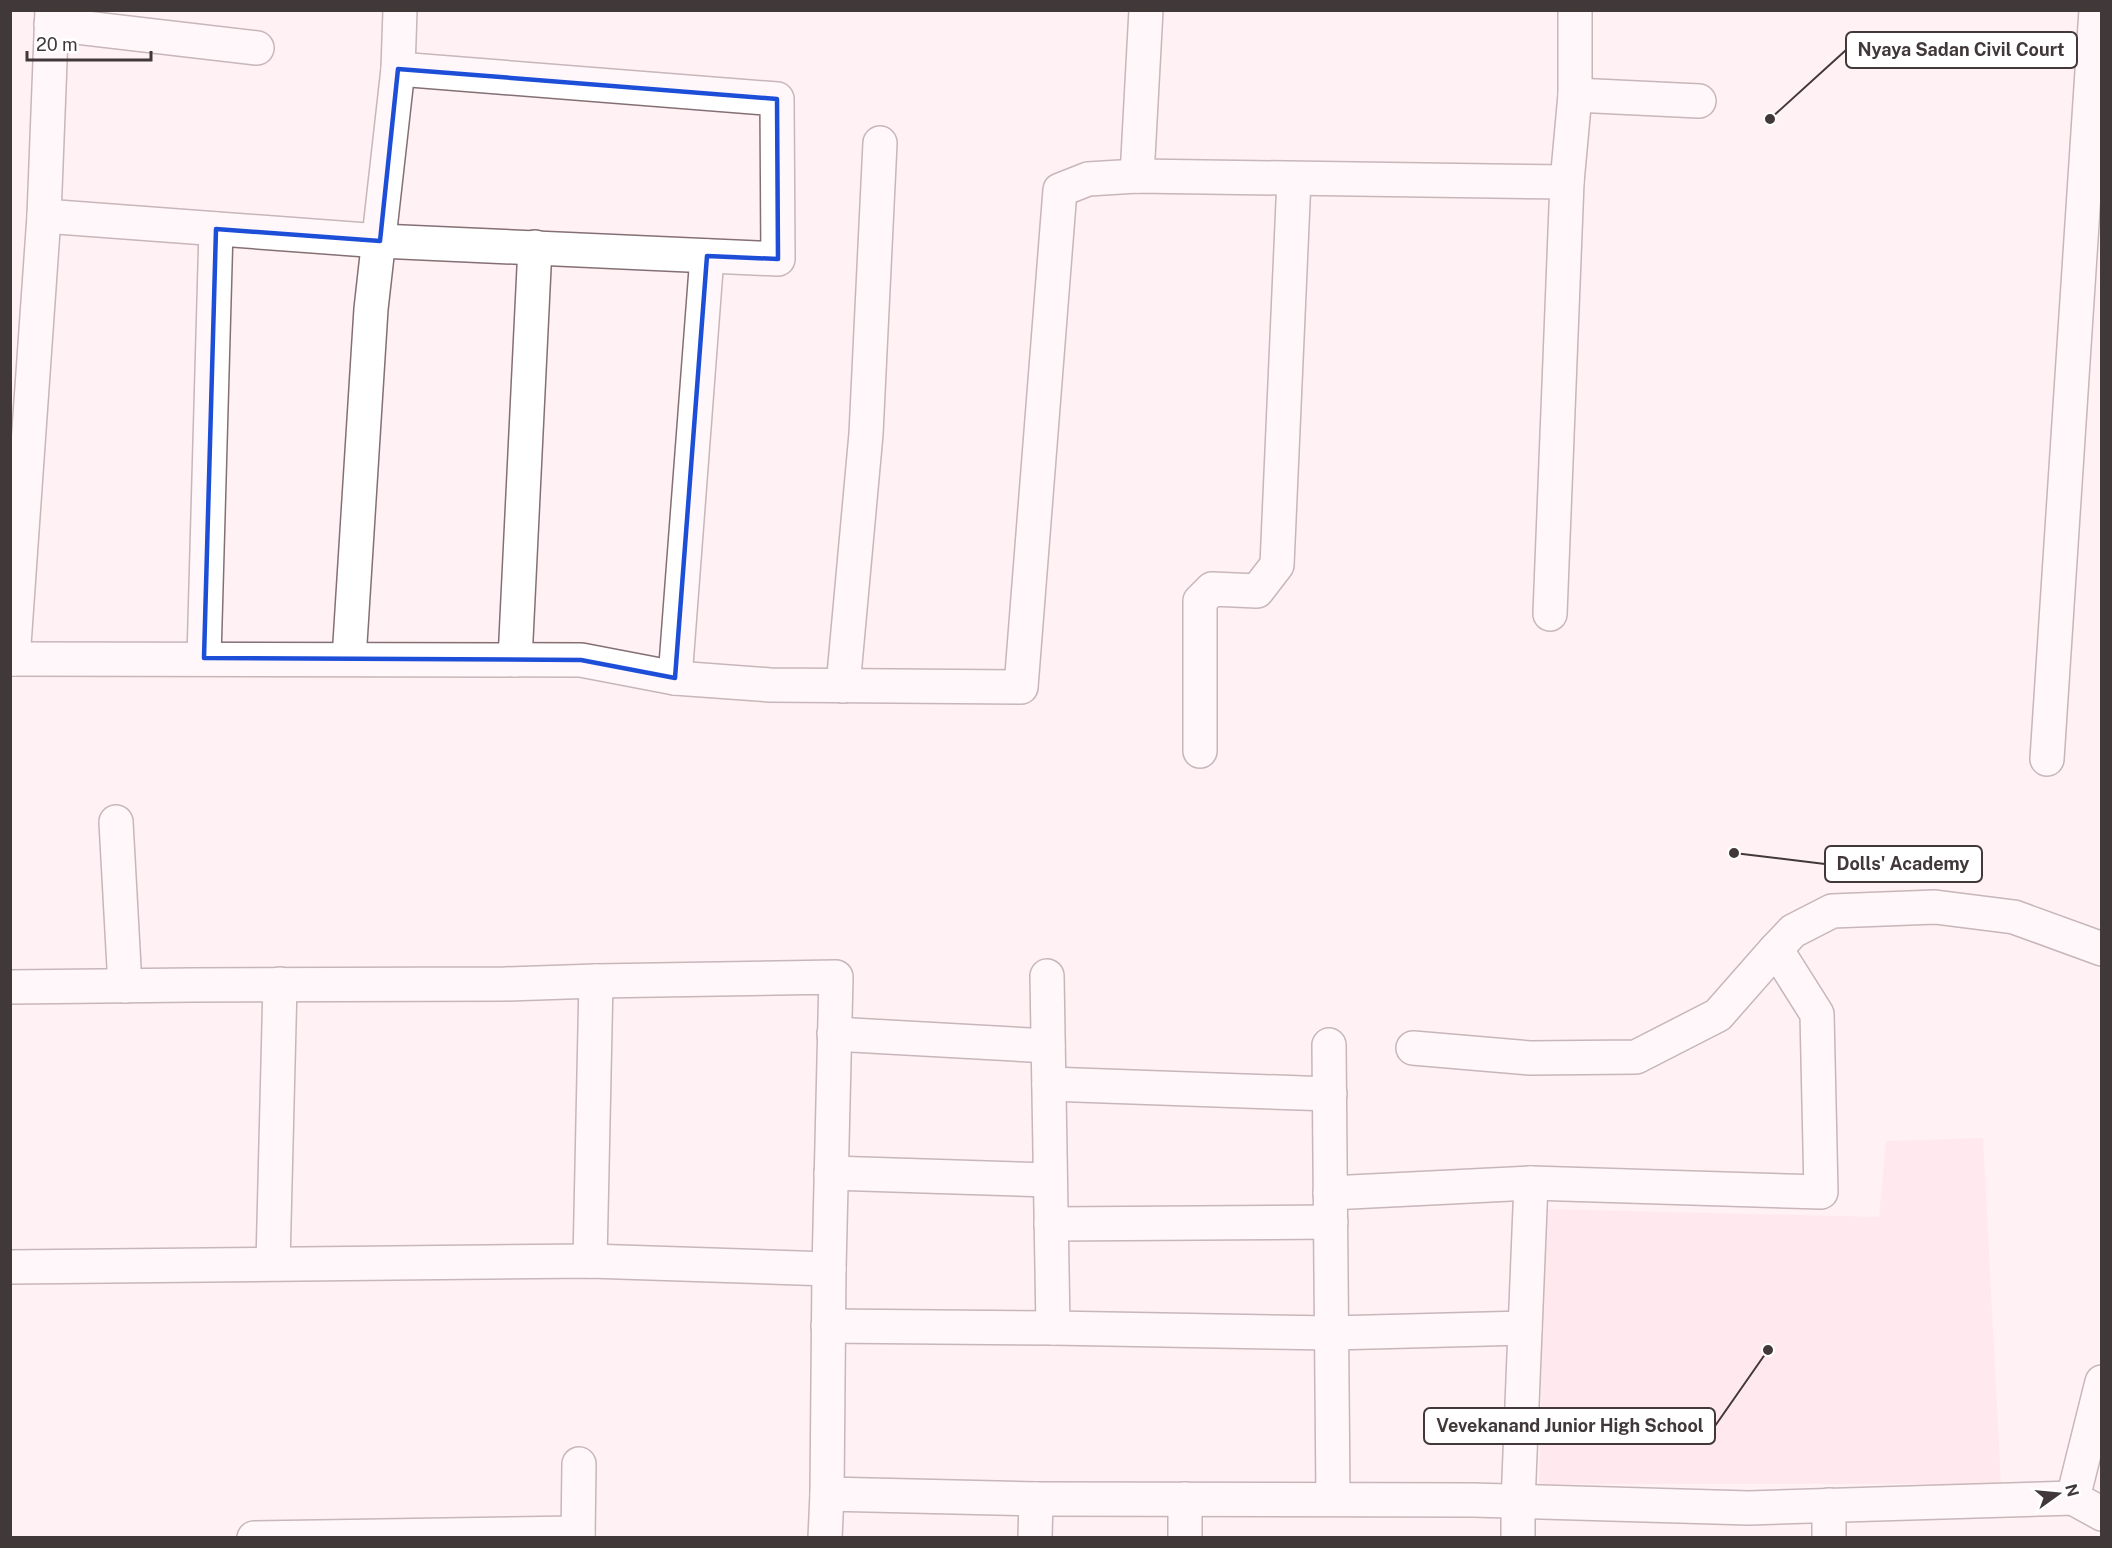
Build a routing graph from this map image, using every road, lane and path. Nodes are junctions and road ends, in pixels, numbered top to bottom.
1 (400, 10) edge
2 (1146, 10) edge
3 (1575, 10) edge
4 (2096, 10) edge
5 (51, 17) edge
6 (257, 48) dead end
7 (398, 69) junction
8 (1575, 95) junction
9 (1699, 101) dead end
10 (880, 143) dead end
11 (1137, 176) junction
12 (1294, 179) junction
13 (1567, 182) junction
14 (44, 216) junction
15 (216, 229) junction
16 (380, 241) junction
17 (536, 247) junction
18 (707, 255) junction
19 (1550, 614) dead end
20 (204, 658) junction
21 (12, 659) edge
22 (349, 659) junction
23 (515, 660) junction
24 (675, 678) junction
25 (843, 686) junction
26 (1200, 751) dead end
27 (2047, 759) dead end
28 (116, 822) dead end
29 (1776, 949) junction
30 (2102, 949) edge
31 (1047, 976) dead end
32 (596, 981) junction
33 (280, 984) junction
34 (125, 986) junction
35 (10, 987) edge
36 (834, 1034) junction
37 (1329, 1045) dead end
38 (1048, 1046) junction
39 (1413, 1048) dead end
40 (1049, 1084) junction
41 (1330, 1094) junction
42 (831, 1173) junction
43 (1050, 1180) junction
44 (1531, 1183) junction
45 (1331, 1208) junction
46 (1051, 1224) junction
47 (590, 1261) junction
48 (273, 1263) junction
49 (10, 1267) edge
50 (829, 1269) junction
51 (828, 1326) junction
52 (1053, 1328) junction
53 (1525, 1328) junction
54 (1332, 1333) junction
55 (2102, 1382) edge
56 (579, 1464) dead end
57 (827, 1494) junction
58 (2073, 1498) junction
59 (1036, 1499) junction
60 (1185, 1499) junction
61 (1333, 1499) junction
62 (1518, 1503) junction
63 (1829, 1505) junction
64 (2102, 1514) edge
65 (578, 1535) edge
66 (254, 1538) edge
67 (825, 1538) edge
68 (1035, 1538) edge
69 (1185, 1538) edge
70 (1518, 1538) edge
71 (1829, 1538) edge

1 - 7 street
2 - 11 street
3 - 8 street
4 - 27 street
5 - 6 street
5 - 14 street
7 - 16 street
7 - 18 street
8 - 9 street
8 - 13 street
10 - 25 street
11 - 12 street
11 - 25 street
12 - 13 street
12 - 26 street
13 - 19 street
14 - 15 street
14 - 21 street
15 - 16 street
15 - 20 street
16 - 17 street
16 - 22 street
17 - 18 street
17 - 23 street
18 - 24 street
20 - 21 street
20 - 22 street
22 - 23 street
23 - 24 street
24 - 25 street
28 - 34 street
29 - 30 street
29 - 39 street
29 - 44 street
31 - 38 street
32 - 33 street
32 - 36 street
32 - 47 street
33 - 34 street
33 - 48 street
34 - 35 street
36 - 38 street
36 - 42 street
37 - 41 street
38 - 40 street
40 - 41 street
40 - 43 street
41 - 45 street
42 - 43 street
42 - 50 street
43 - 46 street
44 - 45 street
44 - 53 street
45 - 46 street
45 - 54 street
46 - 52 street
47 - 48 street
47 - 50 street
48 - 49 street
50 - 51 street
51 - 52 street
51 - 57 street
52 - 54 street
53 - 54 street
53 - 62 street
54 - 61 street
55 - 58 street
56 - 65 street
57 - 59 street
57 - 67 street
58 - 63 street
58 - 64 street
59 - 60 street
59 - 68 street
60 - 61 street
60 - 69 street
61 - 62 street
62 - 63 street
62 - 70 street
63 - 71 street
65 - 66 street

